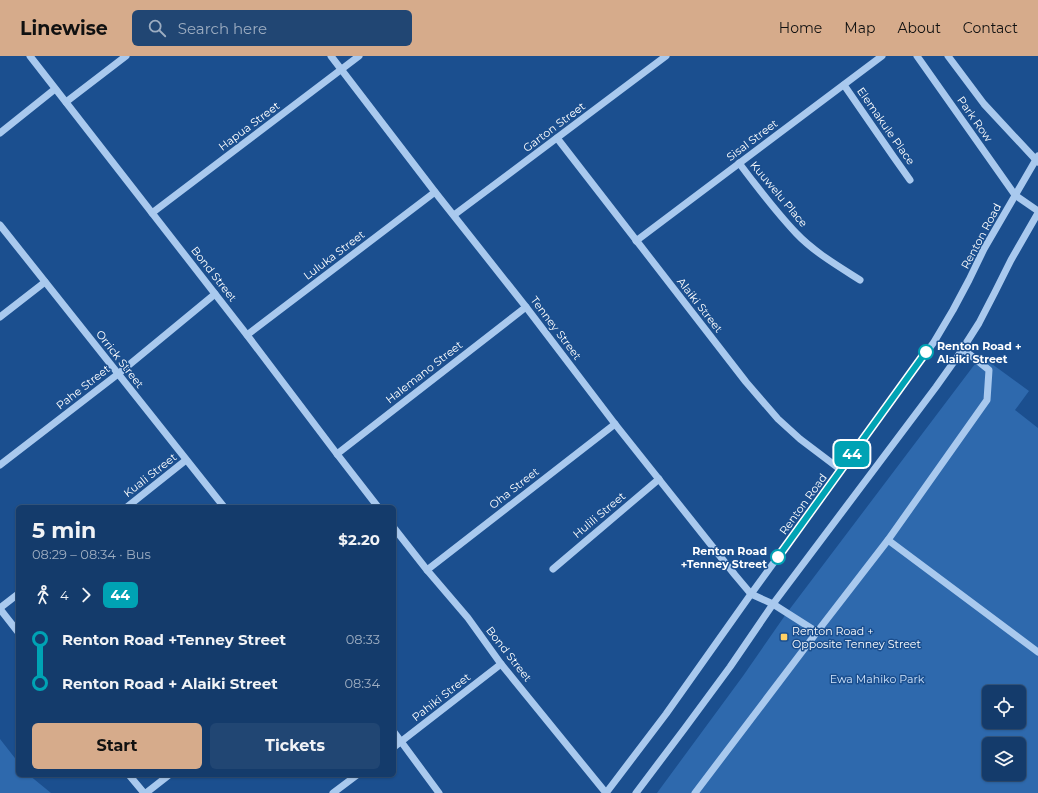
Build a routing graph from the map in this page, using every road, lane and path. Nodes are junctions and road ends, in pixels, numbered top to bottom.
1 (30, 56) edge
2 (126, 56) edge
3 (331, 56) edge
4 (359, 56) edge
5 (666, 56) edge
6 (882, 56) edge
7 (917, 56) edge
8 (948, 56) edge
9 (341, 69) junction
10 (844, 85) junction
11 (55, 89) junction
12 (66, 102) junction
13 (0, 133) edge
14 (557, 138) junction
15 (1037, 159) edge
16 (739, 163) junction
17 (910, 180) dead end
18 (435, 192) junction
19 (1015, 195) junction
20 (1038, 212) edge
21 (152, 213) junction
22 (454, 215) junction
23 (0, 225) edge
24 (636, 241) junction
25 (860, 280) dead end
26 (45, 282) junction
27 (215, 294) junction
28 (526, 306) junction
29 (0, 317) edge
30 (247, 335) junction
31 (963, 349) junction
32 (118, 374) junction
33 (615, 424) junction
34 (337, 454) junction
35 (186, 460) junction
36 (0, 465) edge
37 (841, 470) junction
38 (659, 479) junction
39 (130, 505) edge
40 (222, 505) edge
41 (376, 505) edge
42 (396, 531) edge
43 (888, 540) junction
44 (553, 568) dead end
45 (427, 570) junction
46 (751, 594) junction
47 (16, 596) edge
48 (773, 604) junction
49 (0, 608) edge
50 (16, 629) edge
51 (817, 632) junction
52 (1038, 652) edge
53 (502, 664) junction
54 (396, 734) edge
55 (402, 742) junction
56 (396, 746) edge
57 (132, 777) edge
58 (166, 777) edge
59 (354, 777) edge
60 (145, 793) edge
61 (334, 793) edge
62 (439, 793) edge
63 (606, 793) edge
64 (636, 793) edge
65 (695, 793) edge

1 - 11 street, Bond Street
2 - 12 street
3 - 9 street, Tenney Street
4 - 9 street, Hapua Street
5 - 14 street, Garton Street
6 - 10 street, Sisal Street
7 - 19 street, Park Row
8 - 15 street, Park Row
9 - 18 street, Tenney Street
9 - 21 street, Hapua Street
10 - 16 street, Sisal Street
10 - 17 street, Elemakule Place
11 - 12 street, Bond Street
11 - 13 street
12 - 21 street, Bond Street
14 - 22 street, Garton Street
14 - 24 street, Alaiki Street
15 - 19 street, Renton Road
16 - 24 street, Sisal Street
16 - 25 street, Kuuwelu Place
18 - 22 street, Tenney Street
18 - 30 street, Luluka Street
19 - 20 street, Park Row
19 - 37 street, Renton Road
20 - 31 street
21 - 27 street, Bond Street
22 - 28 street, Tenney Street
23 - 26 street, Orrick Street
24 - 37 street, Alaiki Street
26 - 29 street
26 - 32 street, Orrick Street
27 - 30 street, Bond Street
27 - 32 street, Pahe Street
28 - 33 street, Tenney Street
28 - 34 street, Halemano Street
30 - 34 street, Bond Street
31 - 43 street
31 - 48 street
32 - 35 street, Orrick Street
32 - 36 street, Pahe Street
33 - 38 street, Tenney Street
33 - 45 street, Oha Street
34 - 41 street, Bond Street
35 - 39 street, Kuali Street
35 - 40 street, Orrick Street
37 - 46 street, Renton Road
38 - 44 street, Hulili Street
38 - 46 street, Tenney Street
42 - 45 street, Bond Street
43 - 51 street
43 - 52 street
45 - 53 street, Bond Street
46 - 48 street, Tenney Street
46 - 63 street, Renton Road
47 - 49 street
48 - 51 street, Tenney Street
48 - 64 street
49 - 50 street
51 - 65 street
53 - 55 street, Pahiki Street
53 - 63 street, Bond Street
54 - 55 street
55 - 56 street, Pahiki Street
55 - 62 street
57 - 60 street
58 - 60 street
59 - 61 street

